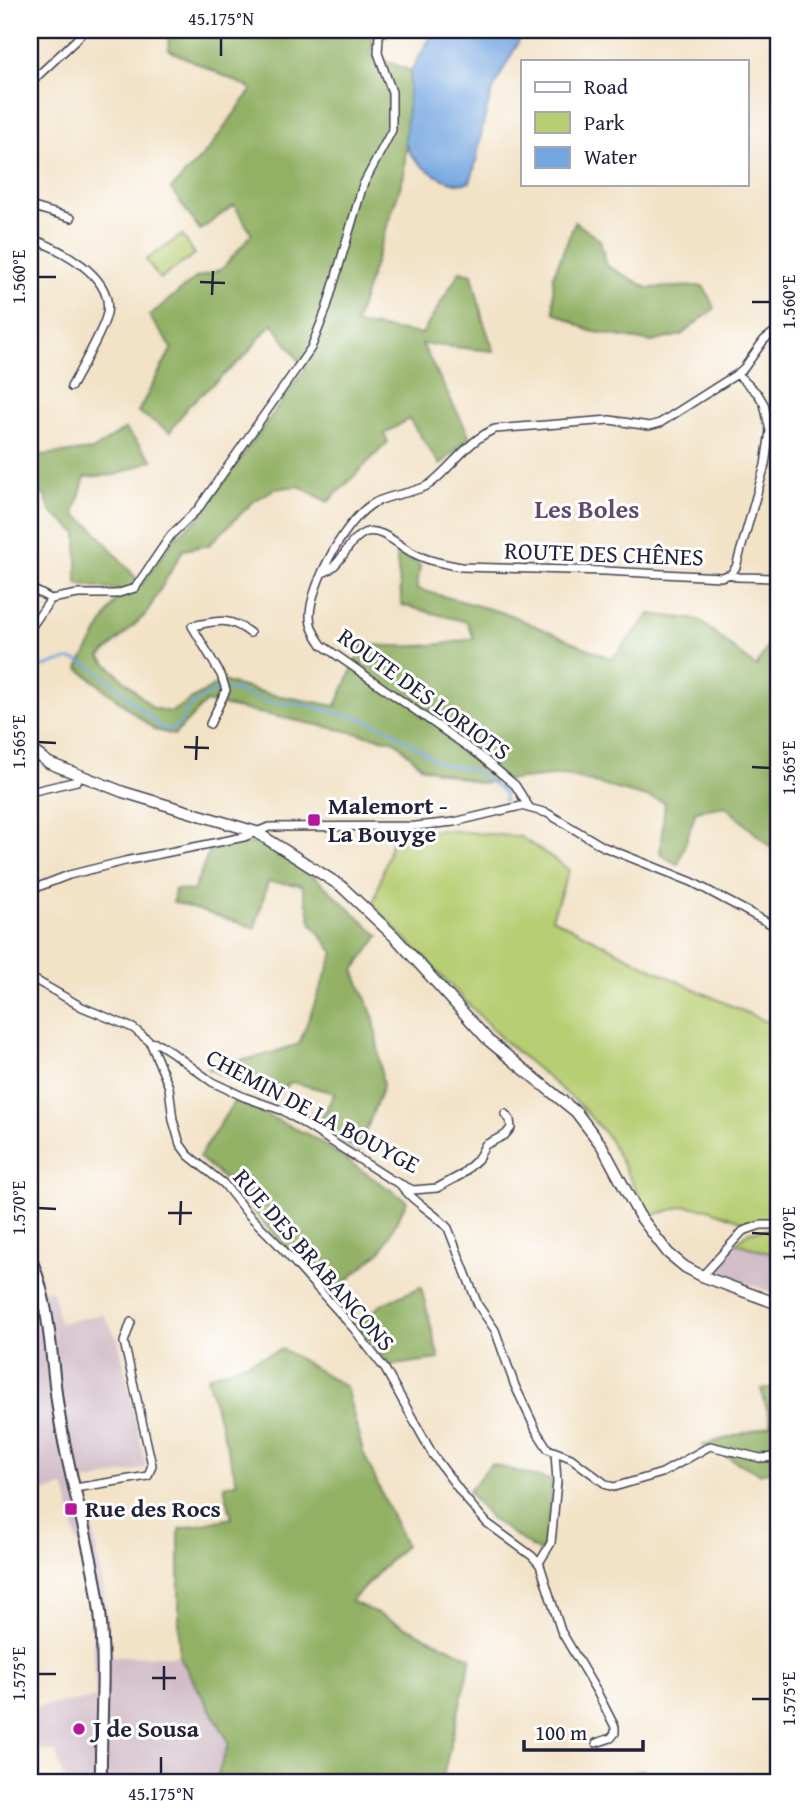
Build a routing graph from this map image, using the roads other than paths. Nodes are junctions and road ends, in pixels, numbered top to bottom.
1 (83, 30) edge
2 (386, 30) edge
3 (30, 83) edge
4 (30, 206) edge
5 (71, 218) dead end
6 (30, 238) edge
7 (778, 329) edge
8 (737, 374) junction
9 (71, 387) dead end
10 (324, 572) junction
11 (731, 574) junction
12 (778, 578) edge
13 (30, 588) edge
14 (51, 599) junction
15 (30, 629) edge
16 (250, 633) dead end
17 (210, 724) dead end
18 (30, 749) edge
19 (80, 777) junction
20 (30, 792) edge
21 (530, 807) junction
22 (256, 832) junction
23 (30, 890) edge
24 (778, 928) edge
25 (30, 977) edge
26 (150, 1042) junction
27 (505, 1114) dead end
28 (399, 1183) junction
29 (778, 1225) edge
30 (30, 1257) edge
31 (702, 1276) junction
32 (778, 1304) edge
33 (131, 1322) dead end
34 (555, 1452) junction
35 (778, 1457) edge
36 (75, 1488) junction
37 (538, 1563) junction
38 (596, 1743) dead end
39 (101, 1783) edge

1 - 3 street
2 - 14 street
4 - 5 street
6 - 9 street
7 - 8 street, ROUTE DES LORIOTS
8 - 10 street, ROUTE DES LORIOTS
8 - 11 street, ROUTE DES CHÊNES
10 - 11 street, ROUTE DES CHÊNES
10 - 21 street, ROUTE DES LORIOTS
11 - 12 street
13 - 14 street
14 - 15 street
16 - 17 street
18 - 19 main road
19 - 20 street
19 - 22 main road
21 - 22 street
21 - 24 street
22 - 23 street
22 - 31 main road
25 - 26 street
26 - 28 street, CHEMIN DE LA BOUYGE
26 - 37 street, RUE DES BRABANCONS
27 - 28 street, CHEMIN DE LA BOUYGE
28 - 34 street
29 - 31 street
30 - 36 main road
31 - 32 main road
33 - 36 street
34 - 35 street
34 - 37 street
36 - 39 main road
37 - 38 street

